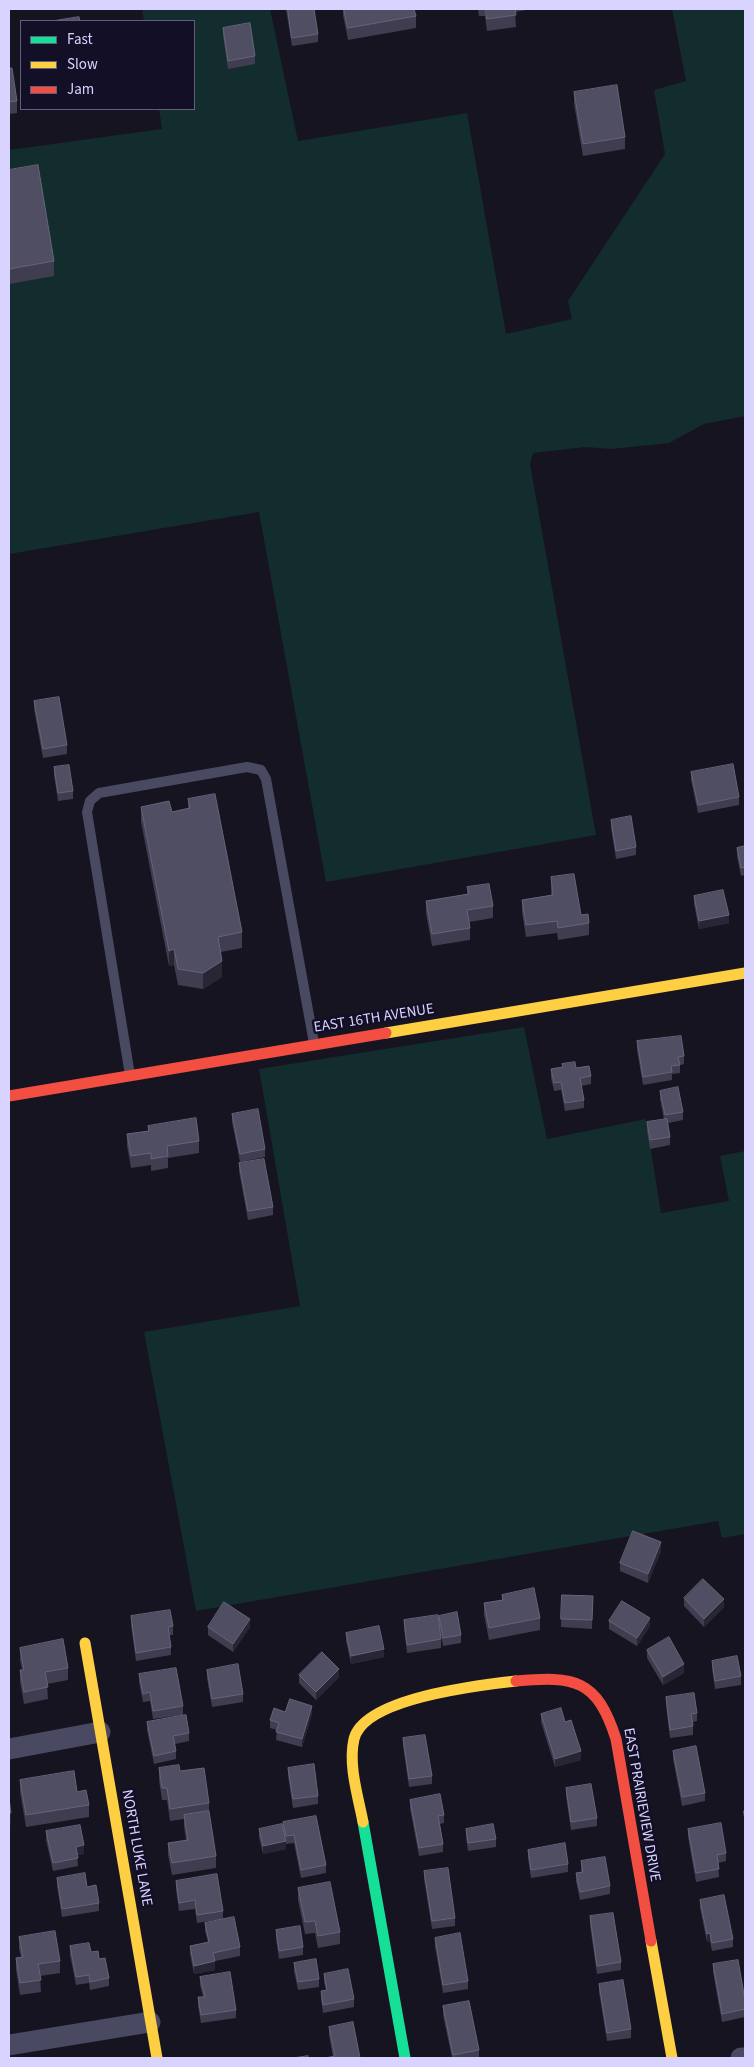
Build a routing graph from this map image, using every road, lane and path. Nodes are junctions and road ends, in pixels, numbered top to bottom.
1 (745, 973) edge
2 (314, 1044) junction
3 (130, 1076) junction
4 (9, 1096) edge
5 (85, 1644) dead end
6 (100, 1732) junction
7 (9, 1748) edge
8 (150, 2022) junction
9 (9, 2045) edge
10 (157, 2058) edge
11 (405, 2058) edge
12 (672, 2058) edge
13 (741, 2058) edge
14 (745, 2058) edge

1 - 2 street, EAST 16TH AVENUE
2 - 3 street, EAST 16TH AVENUE
2 - 3 lane
3 - 4 street, EAST 16TH AVENUE
5 - 6 street, NORTH LUKE LANE
6 - 7 street
6 - 8 street, NORTH LUKE LANE
8 - 9 street
8 - 10 street, NORTH LUKE LANE
11 - 12 street, EAST PRAIRIEVIEW DRIVE
13 - 14 street

